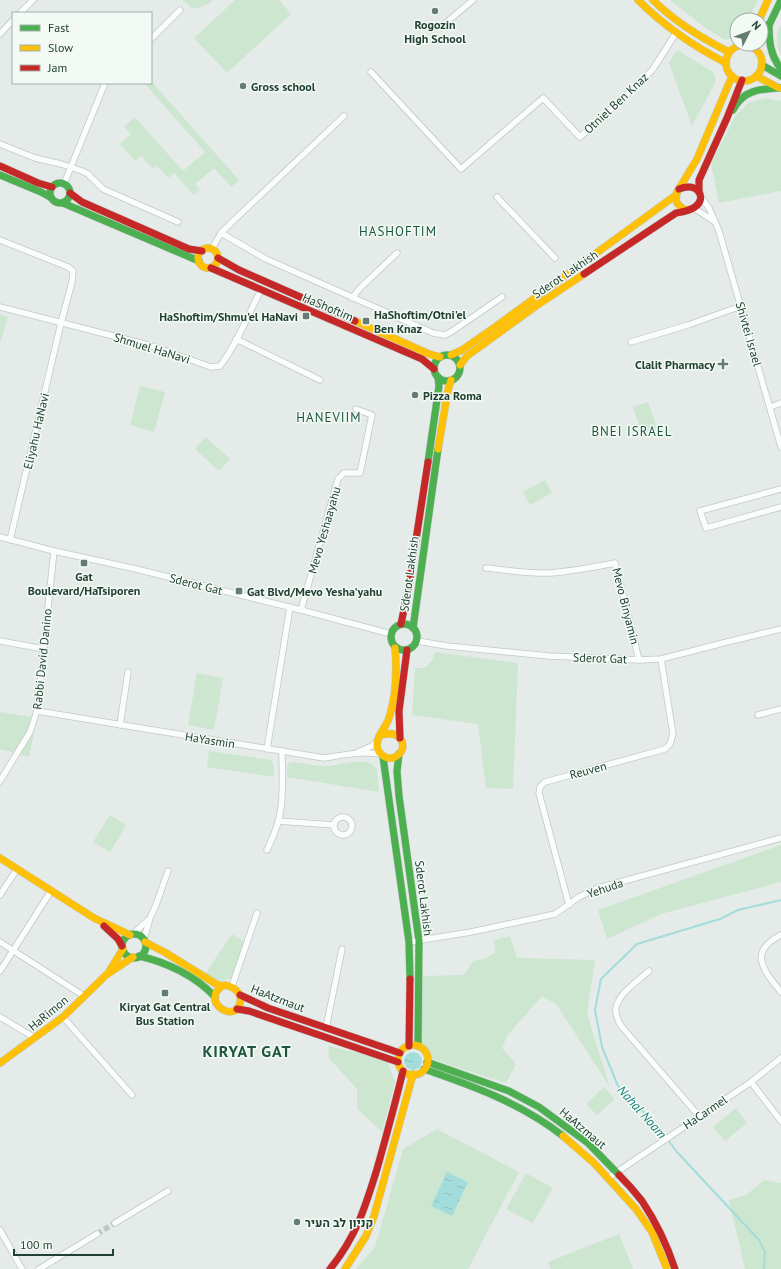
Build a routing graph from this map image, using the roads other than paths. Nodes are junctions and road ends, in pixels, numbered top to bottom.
1 (33, 0) edge
2 (473, 0) edge
3 (638, 0) edge
4 (653, 0) edge
5 (768, 0) edge
6 (780, 0) edge
7 (180, 10) dead end
8 (21, 12) edge
9 (763, 12) edge
10 (12, 21) edge
11 (769, 24) edge
12 (441, 27) dead end
13 (676, 33) junction
14 (0, 34) edge
15 (152, 38) edge
16 (769, 47) edge
17 (729, 52) edge
18 (730, 52) edge
19 (760, 52) edge
20 (726, 63) junction
21 (762, 65) junction
22 (781, 69) edge
23 (371, 72) dead end
24 (732, 76) junction
25 (756, 76) junction
26 (781, 76) edge
27 (742, 80) junction
28 (104, 84) edge
29 (780, 88) edge
30 (344, 116) dead end
31 (727, 118) junction
32 (0, 144) edge
33 (0, 166) edge
34 (70, 167) junction
35 (0, 175) edge
36 (64, 184) junction
37 (52, 187) junction
38 (679, 188) junction
39 (70, 193) junction
40 (700, 194) junction
41 (676, 196) junction
42 (50, 197) junction
43 (497, 197) dead end
44 (63, 203) junction
45 (691, 209) junction
46 (178, 222) dead end
47 (715, 222) junction
48 (221, 234) junction
49 (0, 240) edge
50 (212, 249) junction
51 (202, 251) junction
52 (398, 253) dead end
53 (218, 258) junction
54 (555, 258) dead end
55 (199, 261) junction
56 (211, 268) junction
57 (261, 290) junction
58 (502, 297) dead end
59 (352, 298) junction
60 (741, 306) junction
61 (0, 307) edge
62 (61, 323) junction
63 (236, 339) junction
64 (631, 342) dead end
65 (451, 355) junction
66 (440, 357) junction
67 (460, 365) junction
68 (434, 369) junction
69 (438, 377) junction
70 (320, 380) dead end
71 (451, 380) junction
72 (781, 403) edge
73 (770, 407) junction
74 (356, 409) dead end
75 (781, 447) edge
76 (781, 489) edge
77 (781, 507) edge
78 (0, 537) edge
79 (10, 540) junction
80 (54, 551) junction
81 (486, 568) dead end
82 (290, 607) junction
83 (301, 610) junction
84 (401, 624) junction
85 (413, 628) junction
86 (781, 629) edge
87 (391, 634) junction
88 (0, 641) edge
89 (417, 641) junction
90 (395, 648) junction
91 (44, 649) junction
92 (407, 650) junction
93 (661, 659) junction
94 (639, 660) junction
95 (128, 672) dead end
96 (781, 709) edge
97 (37, 711) junction
98 (758, 714) dead end
99 (120, 725) junction
100 (382, 735) junction
101 (400, 738) junction
102 (377, 742) junction
103 (266, 749) junction
104 (282, 751) junction
105 (352, 754) junction
106 (399, 754) junction
107 (382, 755) junction
108 (0, 781) edge
109 (278, 821) junction
110 (334, 825) dead end
111 (781, 838) edge
112 (267, 850) dead end
113 (0, 858) edge
114 (17, 869) junction
115 (168, 870) dead end
116 (51, 891) junction
117 (0, 895) edge
118 (569, 905) junction
119 (257, 913) dead end
120 (94, 918) junction
121 (150, 918) junction
122 (131, 934) junction
123 (781, 935) edge
124 (418, 940) junction
125 (144, 941) junction
126 (0, 942) edge
127 (409, 942) junction
128 (122, 948) junction
129 (342, 949) dead end
130 (14, 950) junction
131 (136, 957) junction
132 (0, 971) edge
133 (649, 971) dead end
134 (106, 975) junction
135 (222, 986) junction
136 (232, 986) junction
137 (781, 992) edge
138 (240, 995) junction
139 (84, 996) junction
140 (215, 997) junction
141 (237, 1009) junction
142 (0, 1017) edge
143 (63, 1017) junction
144 (326, 1028) junction
145 (35, 1038) junction
146 (409, 1046) junction
147 (418, 1046) junction
148 (400, 1053) junction
149 (781, 1058) edge
150 (398, 1062) junction
151 (427, 1062) junction
152 (0, 1063) edge
153 (424, 1069) junction
154 (404, 1071) junction
155 (413, 1074) junction
156 (751, 1082) junction
157 (132, 1095) dead end
158 (699, 1116) junction
159 (781, 1121) edge
160 (616, 1172) junction
161 (608, 1178) junction
162 (168, 1191) dead end
163 (115, 1223) tunnel mouth
164 (0, 1230) edge
165 (97, 1234) tunnel mouth
166 (22, 1269) edge
167 (39, 1269) edge
168 (330, 1269) edge
169 (344, 1269) edge
170 (667, 1269) edge
171 (675, 1269) edge

1 - 8 street
2 - 12 street
3 - 13 main road
4 - 17 main road
5 - 9 main road
6 - 11 main road
7 - 15 street
10 - 14 street
13 - 20 main road
13 - 23 street, Otniel Ben Knaz
16 - 22 main road
18 - 20 main road
19 - 21 main road
20 - 24 main road
21 - 25 main road
21 - 26 main road
24 - 27 main road
24 - 38 main road
25 - 27 main road
25 - 29 main road
27 - 31 main road
28 - 34 street
29 - 31 main road
30 - 48 street
31 - 40 main road
32 - 34 street
33 - 37 main road
34 - 36 street
34 - 46 street
35 - 42 main road
36 - 37 main road
36 - 39 main road
37 - 42 main road
38 - 40 main road
38 - 41 main road
39 - 44 main road
39 - 51 main road
40 - 45 main road
40 - 47 street, Shivtei Israel
41 - 45 main road
41 - 65 main road, Sderot Lakhish
42 - 44 main road
43 - 54 street
44 - 55 main road
45 - 47 street
45 - 67 main road, Sderot Lakhish
47 - 60 street, Shivtei Israel
48 - 50 street
48 - 59 street
49 - 62 street, Eliyahu HaNavi
50 - 51 main road
50 - 53 main road
51 - 55 main road
52 - 59 street
53 - 56 main road
53 - 66 main road, HaShoftim
55 - 56 main road
56 - 57 main road, HaShoftim
57 - 63 street, Shmuel HaNavi
57 - 68 main road, HaShoftim
58 - 59 street
60 - 64 street
60 - 73 street, Shivtei Israel
61 - 62 street, Shmuel HaNavi
62 - 63 street, Shmuel HaNavi
62 - 79 street, Eliyahu HaNavi
63 - 70 street
65 - 66 main road
65 - 67 main road
66 - 68 main road
67 - 71 main road
68 - 69 main road
69 - 71 main road
69 - 84 main road, Sderot Lakhish
71 - 85 main road, Sderot Lakhish
72 - 73 street
73 - 75 street, Shivtei Israel
74 - 83 street, Mevo Yeshaayahu
76 - 77 street
78 - 79 street, Sderot Gat
79 - 80 street, Sderot Gat
80 - 82 street, Sderot Gat
80 - 91 street, Rabbi David Danino
81 - 94 street, Mevo Binyamin
82 - 83 street, Sderot Gat
82 - 103 street
83 - 87 street, Sderot Gat
84 - 85 main road
84 - 87 main road
85 - 89 main road
86 - 93 street, Sderot Gat
87 - 90 main road
88 - 91 street
89 - 92 main road
89 - 94 street, Sderot Gat
90 - 92 main road
90 - 100 main road
91 - 97 street, Rabbi David Danino
92 - 101 main road
93 - 94 street, Sderot Gat
93 - 118 street, Reuven
95 - 99 street
96 - 98 street
97 - 99 street, HaYasmin
97 - 108 street, Rabbi David Danino
99 - 103 street, HaYasmin
100 - 101 main road
100 - 102 main road
101 - 106 main road
102 - 105 street, HaYasmin
102 - 107 main road
103 - 104 street, HaYasmin
104 - 105 street, HaYasmin
104 - 109 street
105 - 107 street, HaYasmin
106 - 107 main road
106 - 124 main road, Sderot Lakhish
107 - 127 main road, Sderot Lakhish
109 - 110 street
109 - 112 street
111 - 118 street, Yehuda
113 - 114 main road
114 - 116 main road
114 - 117 street
115 - 121 street
116 - 120 main road
116 - 130 street
118 - 124 street, Yehuda
119 - 136 street
120 - 122 main road
120 - 128 main road
121 - 122 street
121 - 125 street
122 - 125 main road
122 - 128 main road
123 - 137 street
124 - 127 street, Yehuda
124 - 147 main road, Sderot Lakhish
125 - 131 main road
125 - 135 main road
126 - 130 street
127 - 146 main road, Sderot Lakhish
128 - 131 main road
128 - 134 main road, HaRimon
129 - 144 street
130 - 132 street
130 - 139 street
131 - 134 main road, HaRimon
131 - 140 main road
133 - 158 street
134 - 139 main road, HaRimon
135 - 136 main road
135 - 140 main road
136 - 138 main road
138 - 141 main road
138 - 144 main road, HaAtzmaut
139 - 143 main road, HaRimon
140 - 141 main road
141 - 150 main road, HaAtzmaut
142 - 145 street
143 - 145 main road, HaRimon
143 - 157 street
144 - 148 main road, HaAtzmaut
145 - 152 main road, HaRimon
146 - 147 main road
146 - 148 main road
147 - 151 main road
148 - 150 main road
149 - 156 street, HaCarmel
150 - 154 main road
151 - 153 main road
151 - 160 main road, HaAtzmaut
153 - 155 main road
153 - 161 main road, HaAtzmaut
154 - 155 main road
154 - 168 main road
155 - 169 main road
156 - 158 street, HaCarmel
156 - 159 street
158 - 160 street, HaCarmel
160 - 161 street, HaCarmel
160 - 171 main road, HaAtzmaut
161 - 170 main road, HaAtzmaut
162 - 163 street
164 - 166 street
165 - 167 street

